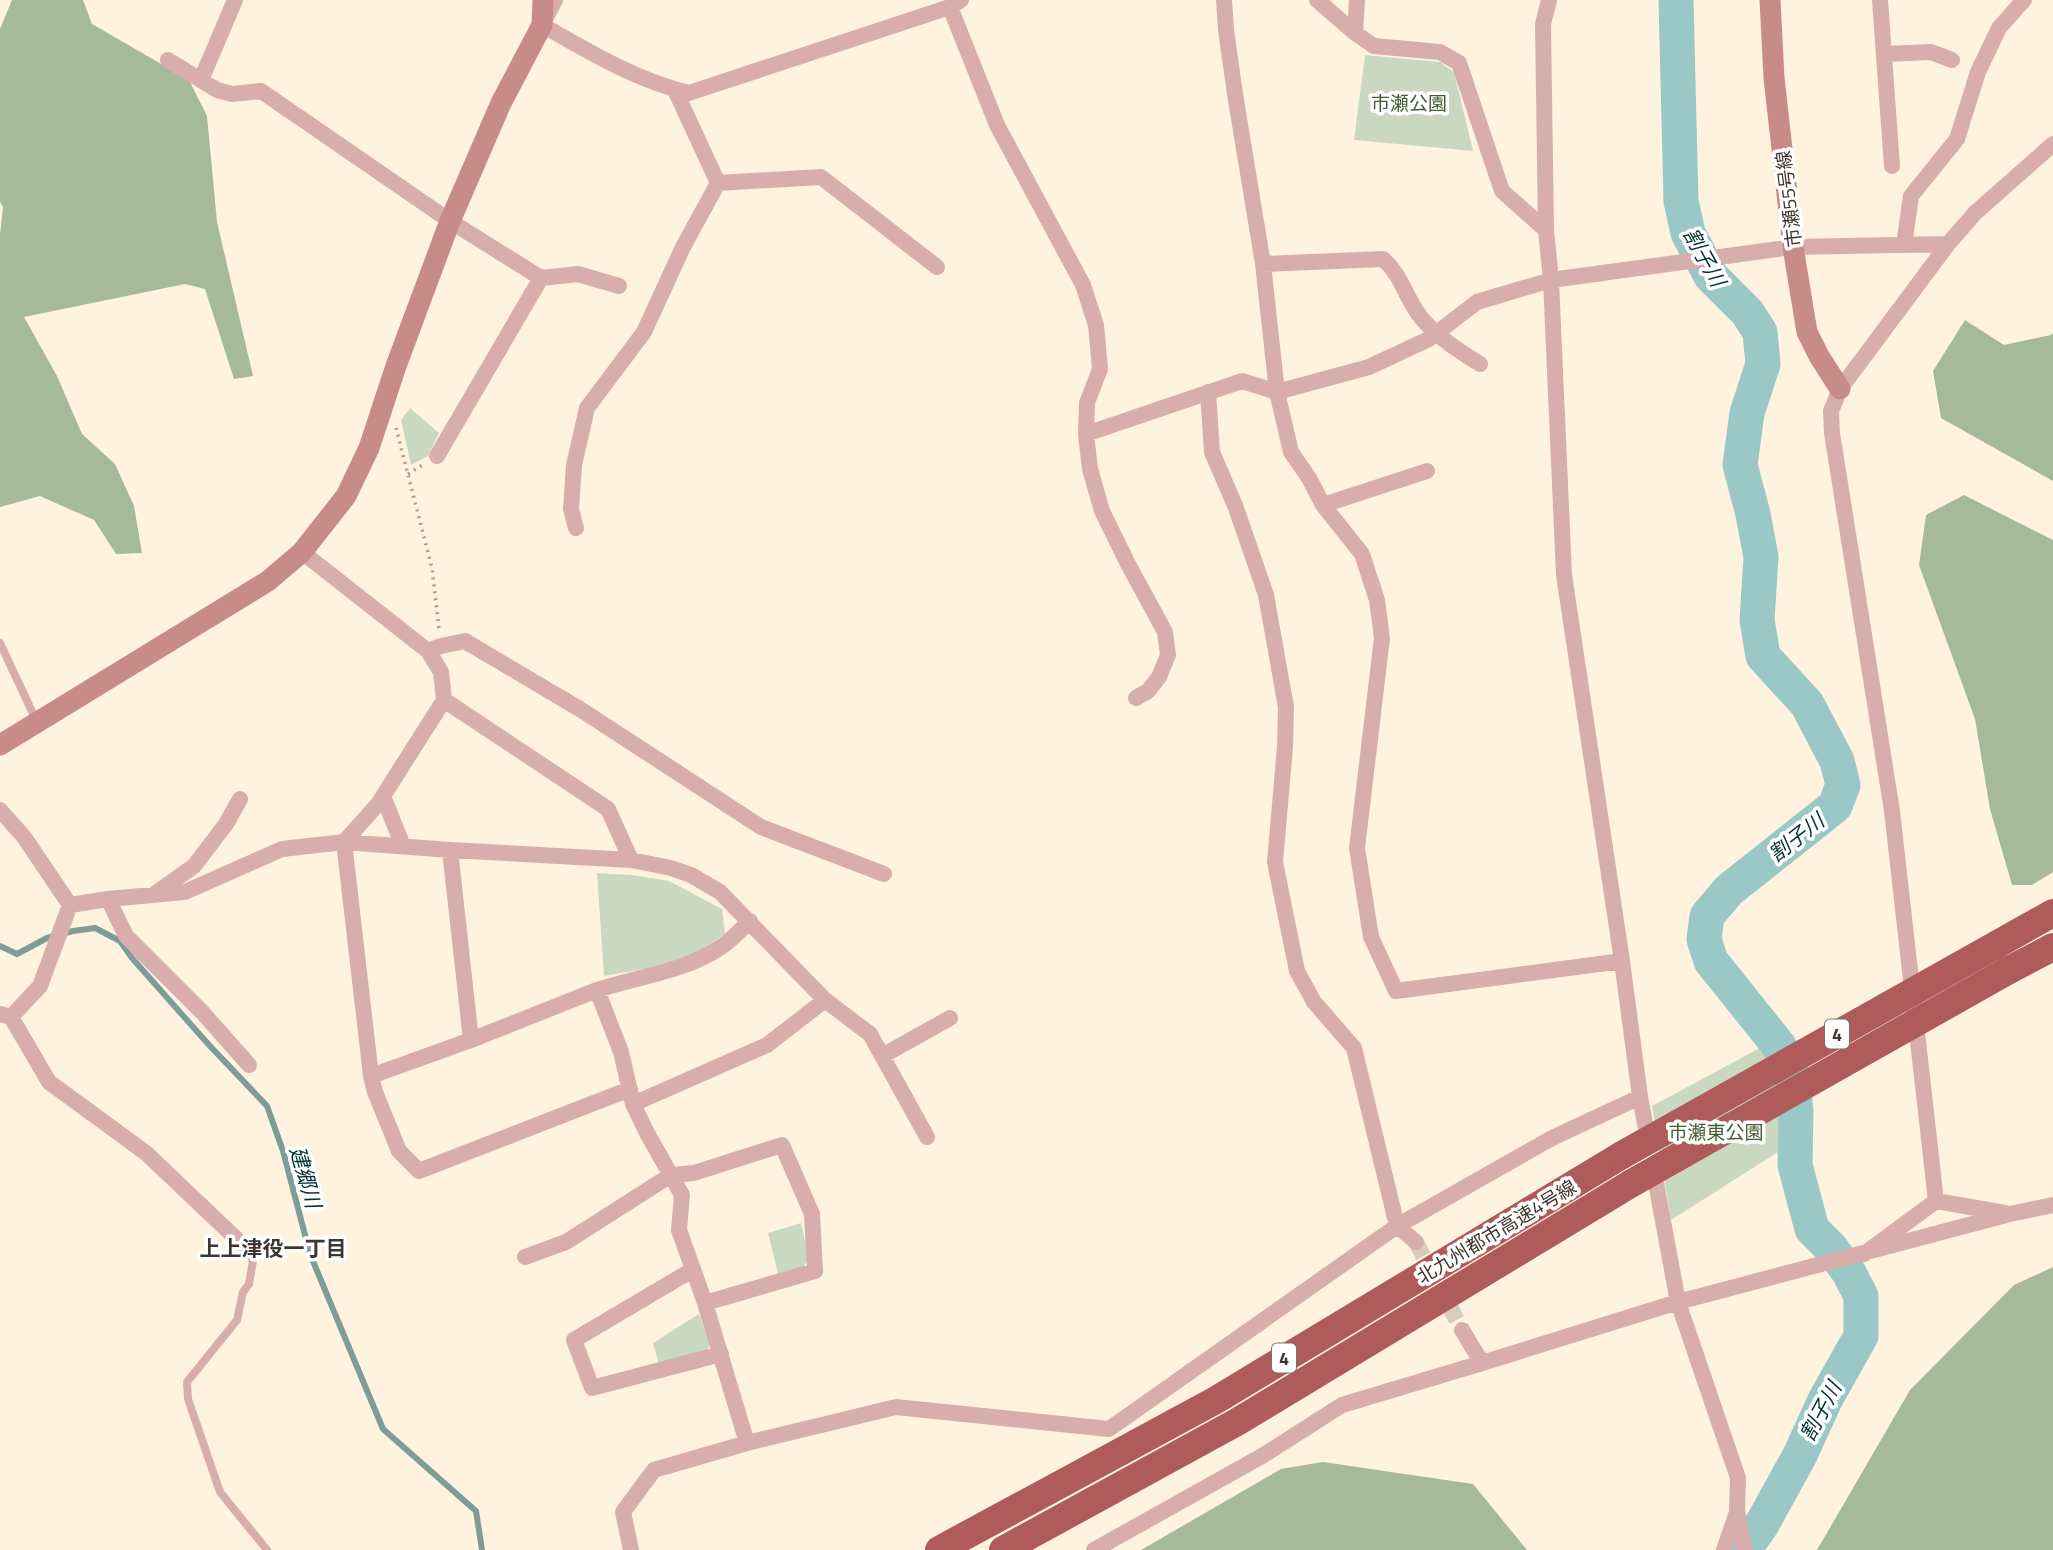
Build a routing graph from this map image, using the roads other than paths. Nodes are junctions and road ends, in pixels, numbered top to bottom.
1 (235, 0) edge
2 (544, 0) edge
3 (555, 0) edge
4 (1224, 0) edge
5 (1317, 0) edge
6 (1357, 0) edge
7 (1549, 0) edge
8 (1770, 0) edge
9 (1880, 0) edge
10 (2024, 0) edge
11 (956, 4) edge
12 (542, 25) junction
13 (1355, 33) junction
14 (1884, 54) junction
15 (168, 60) dead end
16 (1952, 61) dead end
17 (201, 80) junction
18 (675, 90) junction
19 (2053, 144) edge
20 (1892, 166) dead end
21 (718, 183) junction
22 (450, 220) junction
23 (1546, 230) junction
24 (1948, 244) junction
25 (1904, 245) junction
26 (1793, 247) junction
27 (1264, 264) junction
28 (937, 267) dead end
29 (541, 278) junction
30 (1551, 279) junction
31 (619, 286) dead end
32 (1437, 333) junction
33 (1480, 364) dead end
34 (1840, 389) junction
35 (1208, 392) junction
36 (1277, 392) junction
37 (1086, 434) junction
38 (437, 456) dead end
39 (1427, 471) dead end
40 (1324, 505) junction
41 (576, 528) dead end
42 (302, 552) junction
43 (0, 643) edge
44 (435, 648) junction
45 (1136, 698) dead end
46 (444, 700) junction
47 (37, 722) junction
48 (0, 745) edge
49 (383, 796) junction
50 (240, 799) dead end
51 (0, 810) edge
52 (344, 842) junction
53 (403, 846) junction
54 (450, 850) junction
55 (631, 860) junction
56 (884, 874) dead end
57 (155, 895) junction
58 (108, 899) junction
59 (69, 909) junction
60 (2053, 913) edge
61 (750, 921) junction
62 (2053, 949) edge
63 (1622, 961) junction
64 (597, 990) junction
65 (825, 1000) junction
66 (5, 1016) edge
67 (950, 1017) dead end
68 (471, 1040) junction
69 (882, 1056) junction
70 (249, 1065) dead end
71 (371, 1076) junction
72 (631, 1096) junction
73 (1640, 1097) junction
74 (927, 1137) dead end
75 (671, 1175) junction
76 (1936, 1201) junction
77 (2053, 1205) edge
78 (2010, 1214) junction
79 (1397, 1226) junction
80 (1416, 1242) tunnel mouth
81 (246, 1248) joint
82 (1863, 1254) junction
83 (525, 1257) dead end
84 (692, 1270) junction
85 (1678, 1302) junction
86 (705, 1304) junction
87 (1462, 1330) tunnel mouth
88 (721, 1354) junction
89 (1482, 1363) junction
90 (747, 1443) junction
91 (1737, 1510) junction
92 (1743, 1542) edge
93 (267, 1550) edge
94 (631, 1550) edge
95 (939, 1550) edge
96 (1003, 1550) edge
97 (1094, 1550) edge
98 (1724, 1550) edge

1 - 17 street
2 - 12 street
3 - 12 street
4 - 27 street
5 - 13 street
6 - 13 street
7 - 23 street
8 - 26 street, 市瀬55号線
9 - 14 street
10 - 25 street
11 - 18 street
11 - 37 street
12 - 18 street
12 - 22 street
13 - 23 street
14 - 16 street
14 - 20 street
15 - 17 street
17 - 22 street
18 - 21 street
19 - 24 street
21 - 28 street
21 - 41 street
22 - 29 street
22 - 42 street
23 - 30 street
24 - 25 street
24 - 34 street
25 - 26 street
26 - 30 street
26 - 34 street, 市瀬55号線
27 - 32 street
27 - 36 street
29 - 31 street
29 - 38 street
30 - 32 street
30 - 63 street
32 - 33 street
32 - 36 street
34 - 76 street
35 - 36 street
35 - 37 street
35 - 79 street
36 - 40 street
37 - 45 street
39 - 40 street
40 - 63 street
42 - 44 street
42 - 47 street
43 - 47 lane
44 - 46 street
44 - 56 street
46 - 49 street
46 - 55 street
47 - 48 street
49 - 52 street
49 - 53 street
50 - 57 street
51 - 59 street
52 - 53 street
52 - 57 street
52 - 71 street
53 - 54 street
54 - 55 street
54 - 68 street
55 - 61 street
57 - 58 street
58 - 59 street
58 - 70 street
59 - 66 street
60 - 95 highway, 北九州都市高速4号線 / 4, bridge
61 - 64 street
61 - 65 street
62 - 96 highway, 北九州都市高速4号線 / 4, bridge
63 - 73 street
64 - 68 street
64 - 72 street
65 - 69 street
65 - 72 street
66 - 81 street
67 - 69 street
68 - 71 street
69 - 74 street
71 - 72 street
72 - 75 street
73 - 79 street
73 - 85 street
75 - 83 street
75 - 84 street
75 - 86 street
76 - 78 street
76 - 82 street
77 - 78 street
78 - 82 street
79 - 80 street
79 - 90 street
81 - 93 lane
82 - 85 street
84 - 86 street
84 - 88 street
85 - 89 street
85 - 91 street
86 - 88 street
87 - 89 street
88 - 90 street
89 - 97 street
90 - 94 street
91 - 92 street
91 - 98 street

